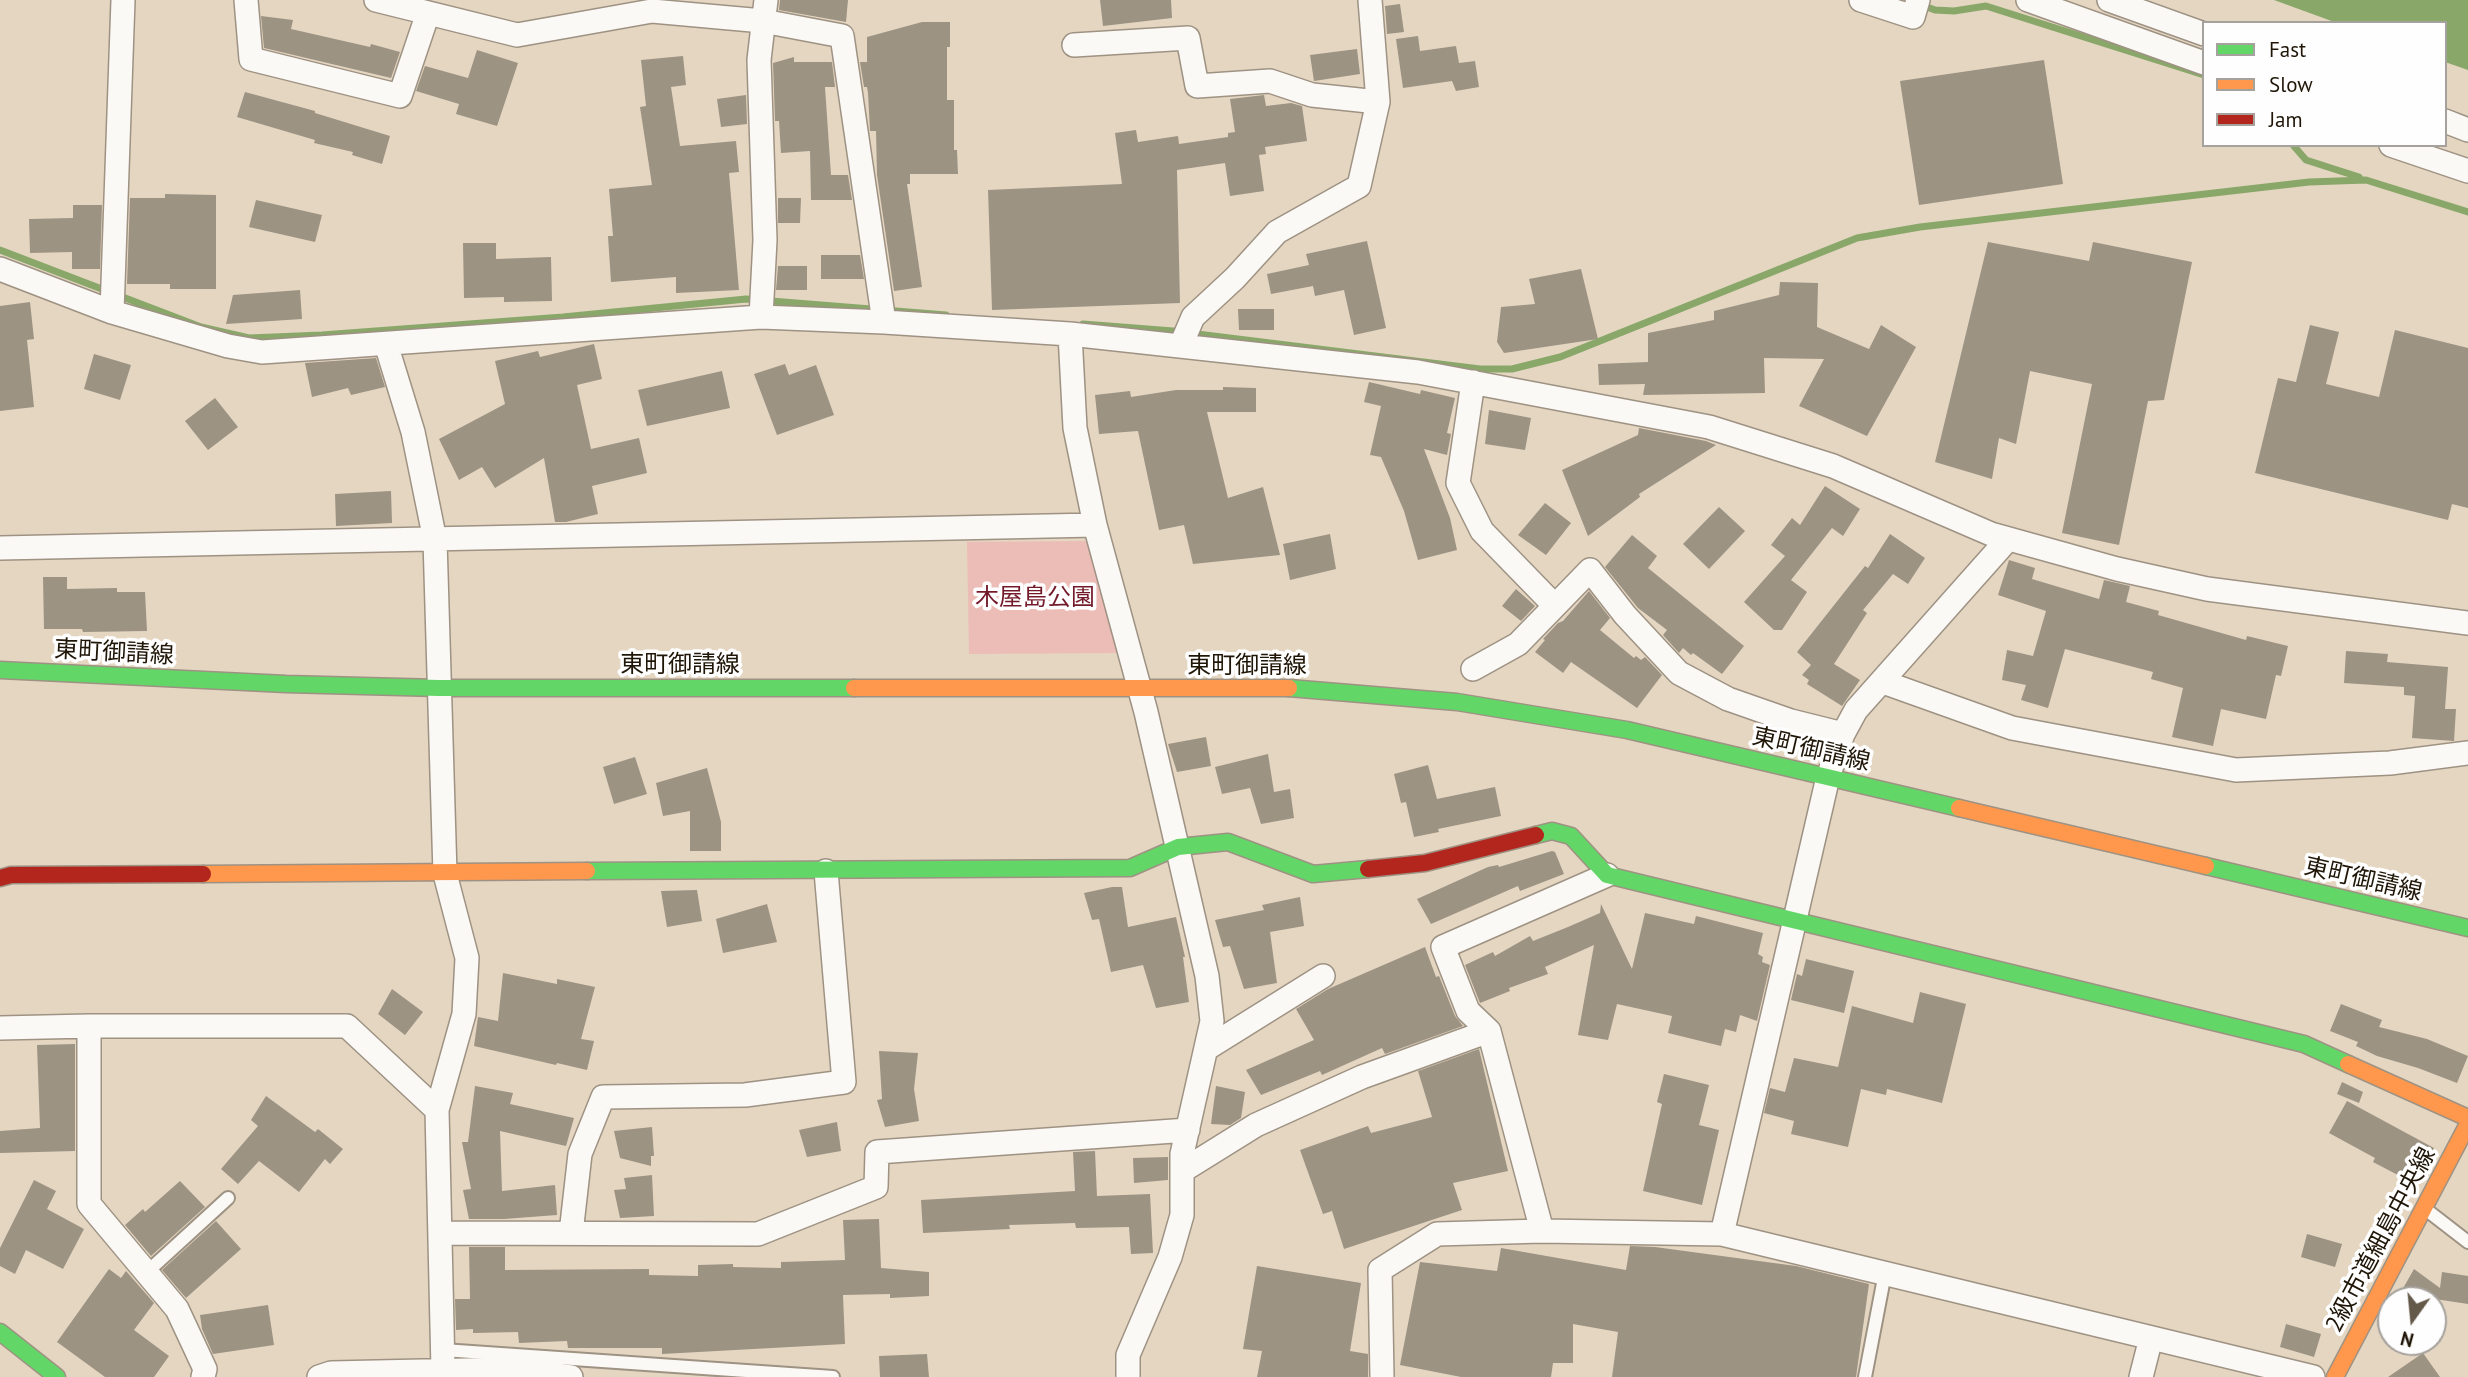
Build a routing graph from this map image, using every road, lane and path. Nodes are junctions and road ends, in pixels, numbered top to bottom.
1 (123, 0) edge
2 (246, 0) edge
3 (376, 0) edge
4 (1370, 0) edge
5 (1861, 0) edge
6 (1918, 0) edge
7 (2028, 0) edge
8 (2109, 0) edge
9 (764, 11) edge
10 (428, 13) junction
11 (2202, 33) edge
12 (1074, 45) dead end
13 (2202, 62) edge
14 (1378, 102) junction
15 (2447, 122) edge
16 (2468, 130) edge
17 (2397, 147) edge
18 (2468, 171) edge
19 (0, 269) edge
20 (112, 312) junction
21 (761, 317) junction
22 (884, 321) junction
23 (1070, 334) junction
24 (386, 344) junction
25 (1181, 345) junction
26 (1473, 382) junction
27 (1096, 525) junction
28 (2008, 539) junction
29 (435, 540) junction
30 (0, 548) edge
31 (1555, 606) junction
32 (2468, 623) edge
33 (1473, 669) dead end
34 (0, 670) edge
35 (1883, 682) junction
36 (439, 688) junction
37 (1140, 688) junction
38 (1843, 734) junction
39 (2468, 752) edge
40 (1828, 777) junction
41 (1178, 847) junction
42 (826, 871) junction
43 (445, 874) junction
44 (1607, 875) junction
45 (0, 878) edge
46 (1796, 921) junction
47 (2468, 928) edge
48 (1323, 976) dead end
49 (89, 1026) junction
50 (0, 1028) edge
51 (1489, 1031) junction
52 (1206, 1049) junction
53 (437, 1110) junction
54 (2468, 1118) edge
55 (2468, 1124) edge
56 (1188, 1130) junction
57 (1182, 1171) junction
58 (228, 1198) dead end
59 (2424, 1207) junction
60 (1542, 1231) junction
61 (440, 1233) junction
62 (571, 1233) junction
63 (1722, 1234) junction
64 (2468, 1242) edge
65 (146, 1273) junction
66 (1885, 1273) junction
67 (0, 1332) edge
68 (2151, 1338) junction
69 (443, 1360) junction
70 (505, 1362) junction
71 (322, 1376) edge
72 (57, 1377) edge
73 (203, 1377) edge
74 (571, 1377) edge
75 (833, 1377) edge
76 (1128, 1377) edge
77 (1382, 1377) edge
78 (1865, 1377) edge
79 (2141, 1377) edge
80 (2313, 1377) edge
81 (2335, 1377) edge

1 - 20 street
2 - 10 street
3 - 10 street
4 - 14 street
5 - 6 street
7 - 13 street
8 - 11 street
9 - 10 street
9 - 21 street
9 - 22 street
12 - 14 street
14 - 25 street
15 - 16 street
17 - 18 street
19 - 20 street
20 - 24 street
21 - 22 street
21 - 24 street
22 - 23 street
23 - 25 street
23 - 27 street
24 - 29 street
25 - 26 street
26 - 28 street
26 - 31 street
27 - 29 street
27 - 37 street
28 - 32 street
28 - 35 street
29 - 30 street
29 - 36 street
31 - 33 street
31 - 38 street
34 - 36 street, 東町御請線
35 - 38 street
35 - 39 street
36 - 37 street, 東町御請線
36 - 43 street
37 - 40 street, 東町御請線
37 - 41 street
38 - 40 street
40 - 46 street
40 - 47 street, 東町御請線
41 - 42 street
41 - 44 street
41 - 52 street
42 - 43 street
42 - 62 street
43 - 45 street
43 - 53 street
44 - 46 street
44 - 51 street
46 - 54 street
46 - 63 street
48 - 52 street
49 - 50 street
49 - 53 street
49 - 65 street
51 - 57 street
51 - 60 street
52 - 56 street
53 - 61 street
55 - 59 street, 2級市道細島中央線
56 - 57 street
56 - 62 street
57 - 76 street
58 - 65 lane
59 - 64 lane
59 - 81 street, 2級市道細島中央線
60 - 63 street
60 - 77 street
61 - 62 street
61 - 69 street
63 - 66 street
65 - 73 street
66 - 68 street
66 - 78 lane
67 - 72 street
68 - 79 street
68 - 80 street
69 - 70 street
69 - 71 street
70 - 74 street
70 - 75 lane

